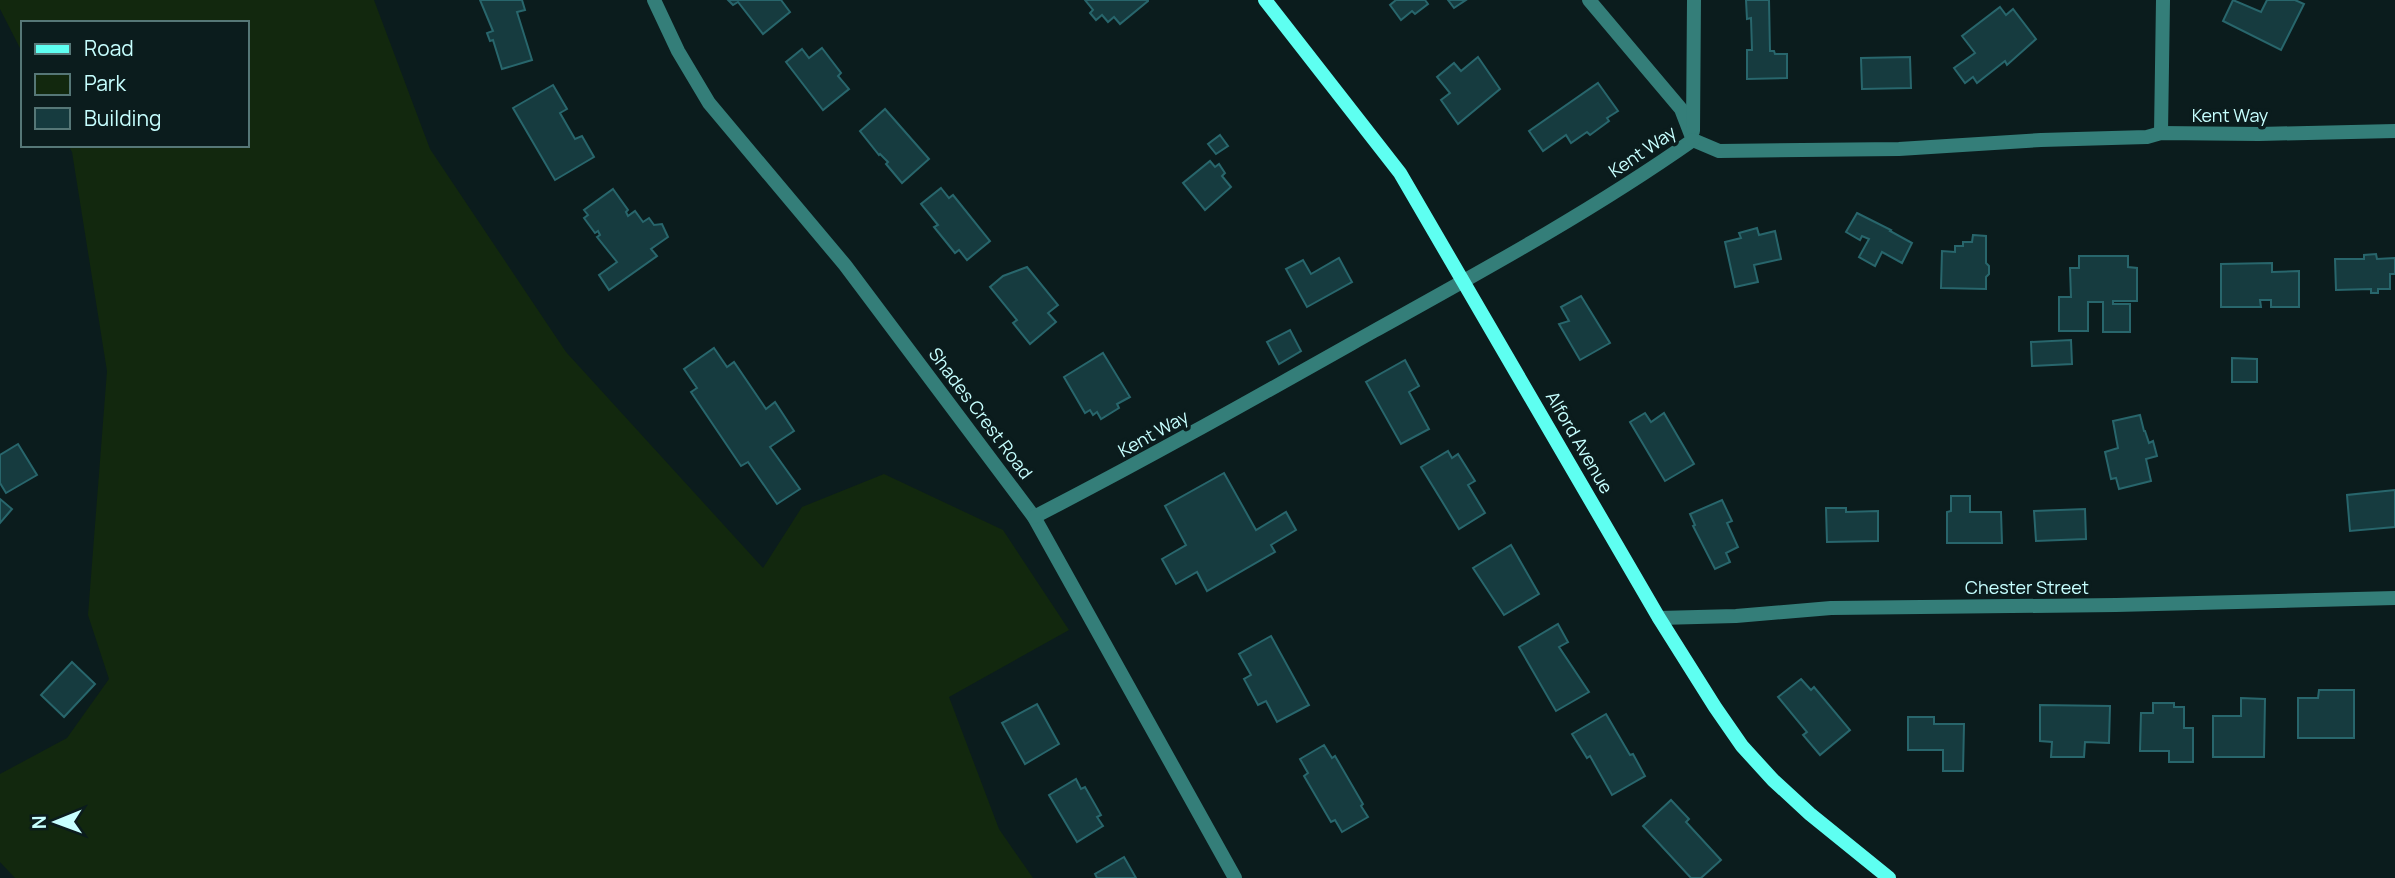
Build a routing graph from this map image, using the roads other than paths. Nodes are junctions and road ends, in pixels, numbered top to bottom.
1 (654, 0) edge
2 (1265, 0) edge
3 (1589, 0) edge
4 (1694, 0) edge
5 (2163, 0) edge
6 (2395, 131) edge
7 (2161, 133) junction
8 (1693, 140) junction
9 (1464, 281) junction
10 (1034, 517) junction
11 (2395, 598) edge
12 (1659, 618) junction
13 (1235, 878) edge
14 (1889, 878) edge

1 - 10 street, Shades Crest Road
2 - 9 street, Alford Avenue
3 - 8 street
4 - 8 street
5 - 7 street
6 - 7 street, Kent Way
7 - 8 street, Kent Way
8 - 9 street, Kent Way
9 - 10 street, Kent Way
9 - 12 street, Alford Avenue
10 - 13 street, Shades Crest Road
11 - 12 street, Chester Street
12 - 14 street, Alford Avenue

